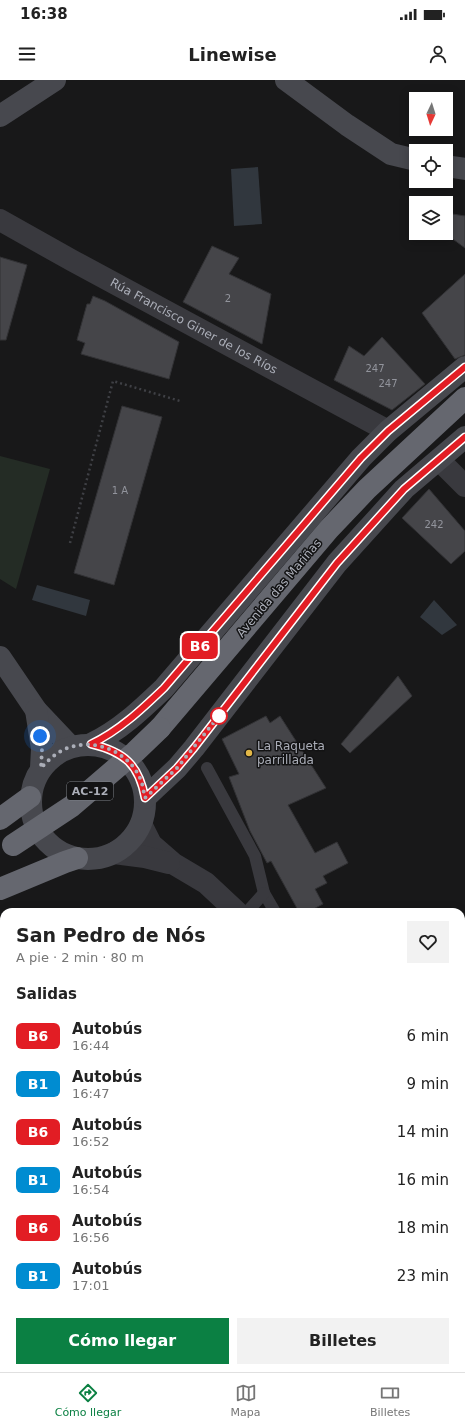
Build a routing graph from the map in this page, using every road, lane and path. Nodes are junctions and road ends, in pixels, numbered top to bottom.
1 (55, 80) edge
2 (286, 80) edge
3 (0, 116) edge
4 (465, 157) edge
5 (409, 158) edge
6 (453, 159) edge
7 (453, 167) edge
8 (465, 169) edge
9 (0, 220) edge
10 (465, 367) edge
11 (465, 398) edge
12 (180, 401) dead end
13 (388, 431) junction
14 (465, 437) edge
15 (439, 460) junction
16 (465, 486) edge
17 (70, 543) dead end
18 (0, 657) edge
19 (36, 710) junction
20 (81, 745) junction
21 (41, 768) junction
22 (207, 768) dead end
23 (30, 797) junction
24 (145, 798) junction
25 (0, 819) edge
26 (141, 824) junction
27 (6, 848) edge
28 (114, 853) junction
29 (77, 858) junction
30 (174, 864) junction
31 (0, 889) edge
32 (264, 893) junction
33 (233, 908) edge
34 (251, 908) edge
35 (273, 908) edge

1 - 3 main road
2 - 5 main road
4 - 6 main road
7 - 8 main road
9 - 13 street, Rúa Francisco Giner de los Ríos
10 - 13 main road
11 - 27 highway, Avenida das Mariñas / AC-12, bridge
12 - 17 path
13 - 20 main road
14 - 15 main road
15 - 16 street
15 - 24 main road
18 - 19 main road
19 - 20 main road
19 - 21 main road
20 - 21 main road
20 - 24 main road
21 - 23 main road
22 - 32 lane
23 - 25 highway
23 - 29 main road
24 - 26 main road
26 - 28 main road
26 - 30 street
28 - 29 main road
28 - 30 street
29 - 31 highway
30 - 33 street
32 - 34 lane
32 - 35 lane

